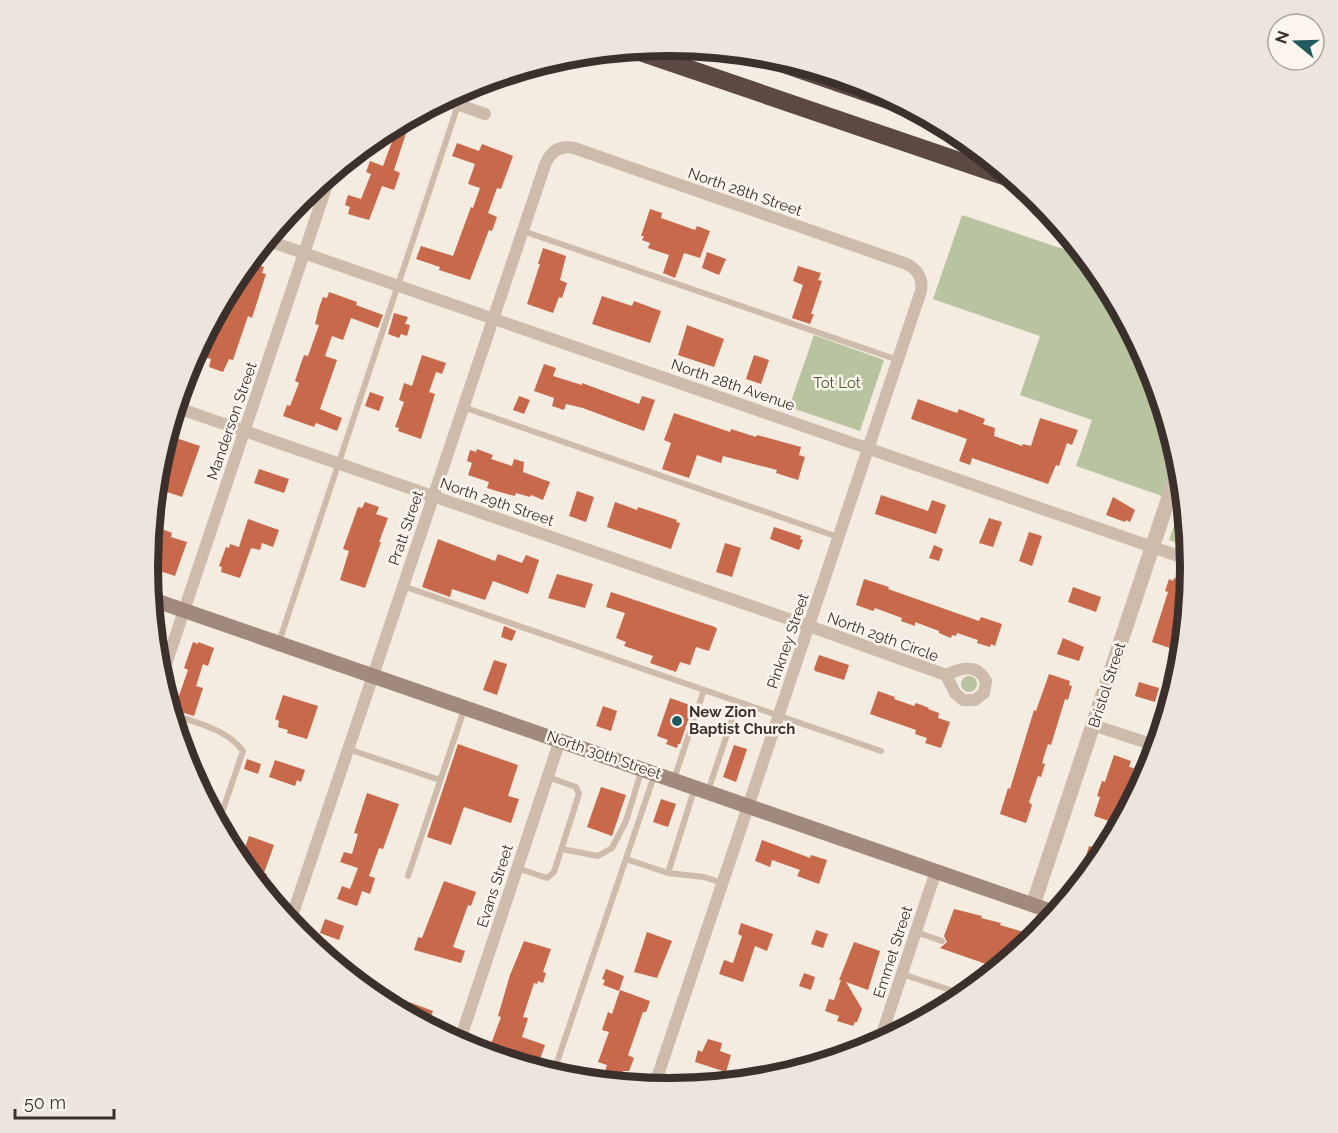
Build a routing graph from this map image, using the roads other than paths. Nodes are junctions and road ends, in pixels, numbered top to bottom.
1 (653, 56) edge
2 (453, 103) edge
3 (458, 105) junction
4 (485, 114) dead end
5 (559, 148) joint
6 (997, 175) edge
7 (326, 188) edge
8 (522, 231) junction
9 (274, 243) edge
10 (304, 253) junction
11 (918, 273) joint
12 (399, 286) junction
13 (493, 318) junction
14 (898, 360) junction
15 (463, 407) junction
16 (183, 410) edge
17 (244, 431) junction
18 (869, 448) junction
19 (339, 464) junction
20 (1173, 485) edge
21 (433, 496) junction
22 (839, 538) junction
23 (1153, 547) junction
24 (1180, 556) edge
25 (403, 586) junction
26 (159, 601) edge
27 (184, 610) junction
28 (809, 626) junction
29 (279, 643) junction
30 (167, 661) edge
31 (373, 675) junction
32 (946, 675) dead end
33 (704, 690) junction
34 (738, 702) junction
35 (465, 707) junction
36 (778, 716) junction
37 (181, 717) edge
38 (1094, 725) junction
39 (560, 740) junction
40 (1148, 743) edge
41 (348, 749) junction
42 (881, 751) dead end
43 (649, 771) junction
44 (548, 776) junction
45 (440, 780) junction
46 (674, 780) junction
47 (702, 789) junction
48 (748, 805) junction
49 (222, 814) edge
50 (562, 849) junction
51 (626, 859) junction
52 (517, 868) junction
53 (936, 871) junction
54 (668, 873) junction
55 (408, 876) dead end
56 (722, 883) junction
57 (1033, 904) junction
58 (1047, 909) edge
59 (293, 912) edge
60 (915, 932) junction
61 (942, 941) dead end
62 (901, 974) junction
63 (954, 990) edge
64 (883, 1031) edge
65 (462, 1034) edge
66 (556, 1065) edge
67 (657, 1077) edge

1 - 6 highway
2 - 3 street
3 - 4 street
3 - 12 lane
5 - 8 street, Pratt Street
5 - 11 street, North 28th Street
7 - 10 street, Manderson Street
8 - 13 street, Pratt Street
8 - 14 lane
9 - 10 street, North 28th Avenue
10 - 12 street, North 28th Avenue
10 - 17 street, Manderson Street
11 - 14 street, Pinkney Street
12 - 13 street, North 28th Avenue
12 - 19 lane
13 - 15 street, Pratt Street
13 - 18 street, North 28th Avenue
14 - 18 street, Pinkney Street
15 - 21 street, Pratt Street
15 - 22 lane
16 - 17 street, North 29th Street
17 - 19 street, North 29th Street
17 - 27 street, Manderson Street
18 - 22 street, Pinkney Street
18 - 23 street, North 28th Avenue
19 - 21 street, North 29th Street
19 - 29 lane
20 - 23 street, Bristol Street
21 - 25 street, Pratt Street
21 - 28 street, North 29th Street
22 - 28 street, Pinkney Street
23 - 24 street, North 28th Avenue
23 - 38 street, Bristol Street
25 - 31 street, Pratt Street
25 - 33 lane
26 - 27 main road, North 30th Street
27 - 29 main road, North 30th Street
27 - 30 street, Manderson Street
28 - 32 street, North 29th Circle
28 - 36 street, Pinkney Street
29 - 31 main road, North 30th Street
31 - 35 main road, North 30th Street
31 - 41 street, Pratt Street
33 - 34 lane
33 - 46 lane
34 - 36 lane
34 - 47 lane
35 - 39 main road, North 30th Street
35 - 45 lane
36 - 42 lane
36 - 48 street, Pinkney Street
37 - 49 lane
38 - 40 street
38 - 57 street, Bristol Street
39 - 43 main road, North 30th Street
39 - 44 street, Evans Street
41 - 45 lane
41 - 59 street, Pratt Street
43 - 46 main road, North 30th Street
43 - 50 lane
43 - 51 lane
44 - 50 lane
44 - 52 street, Evans Street
45 - 55 lane
46 - 47 main road, North 30th Street
47 - 48 main road, North 30th Street
47 - 54 lane
48 - 53 main road, North 30th Street
48 - 56 street, Pinkney Street
50 - 52 lane
51 - 54 lane
51 - 66 lane
52 - 65 street, Evans Street
53 - 57 main road, North 30th Street
53 - 60 street, Emmet Street
54 - 56 lane
56 - 67 street, Pinkney Street
57 - 58 main road, North 30th Street
60 - 61 lane
60 - 62 street, Emmet Street
62 - 63 lane
62 - 64 street, Emmet Street

